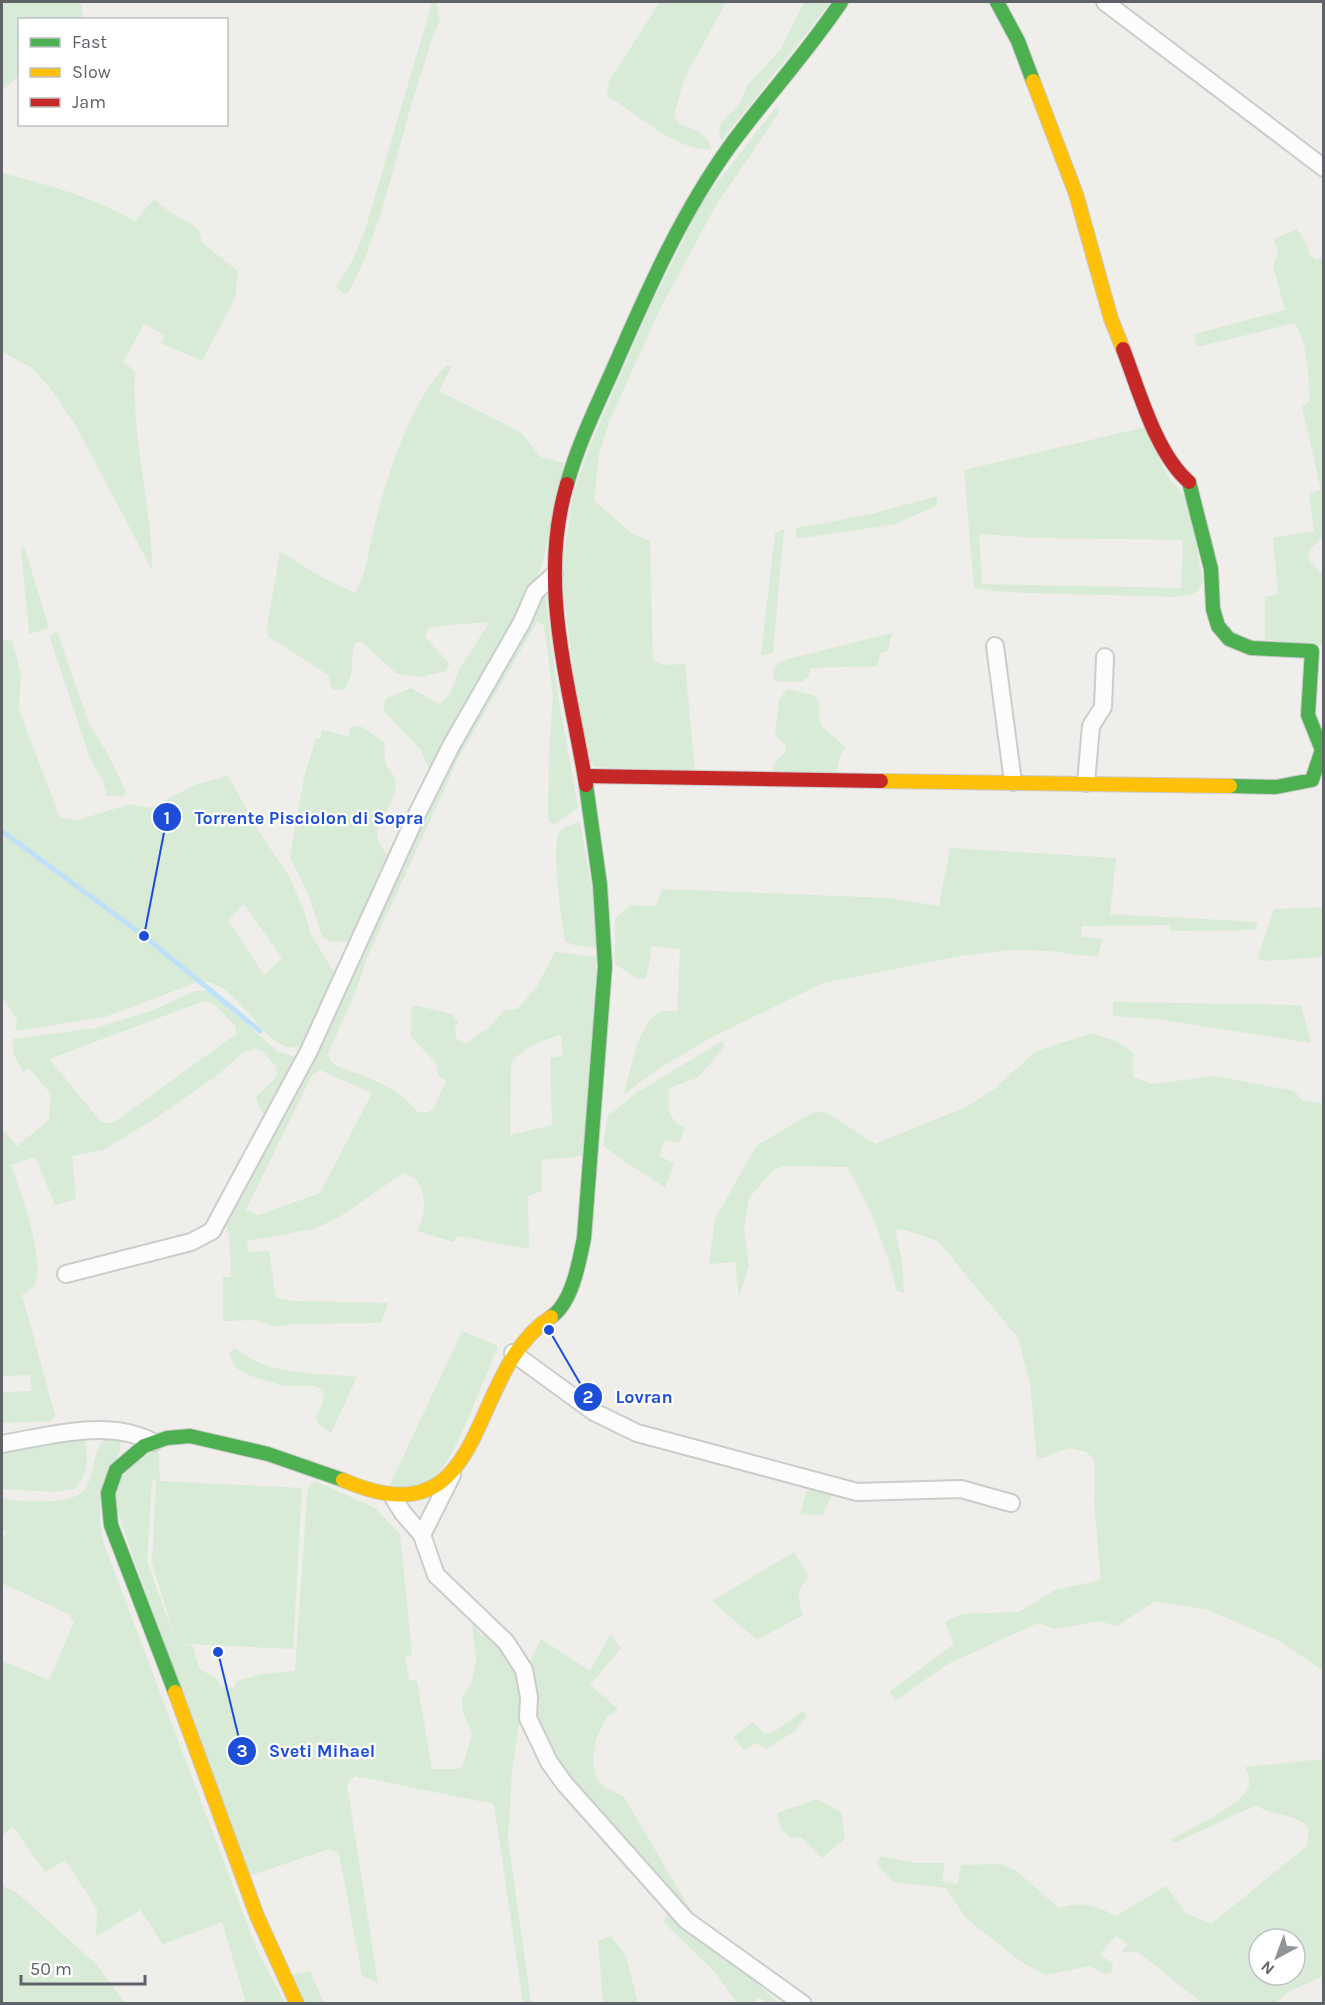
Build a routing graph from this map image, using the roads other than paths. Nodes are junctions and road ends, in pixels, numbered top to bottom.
1 (841, 2) edge
2 (997, 2) edge
3 (1105, 2) edge
4 (1323, 168) edge
5 (554, 575) junction
6 (995, 646) dead end
7 (1318, 651) edge
8 (1105, 657) dead end
9 (585, 776) junction
10 (1013, 782) junction
11 (1086, 783) junction
12 (66, 1274) dead end
13 (513, 1353) junction
14 (153, 1442) junction
15 (2, 1444) edge
16 (453, 1474) junction
17 (393, 1497) junction
18 (1011, 1503) dead end
19 (422, 1535) junction
20 (776, 1987) junction
21 (297, 2004) edge
22 (786, 2004) edge
23 (803, 2004) edge

1 - 5 street
2 - 7 street
3 - 4 street
5 - 9 street
5 - 12 street
6 - 10 street
7 - 11 street
8 - 11 street
9 - 10 street
9 - 13 street
10 - 11 street
13 - 16 street
13 - 18 street
14 - 15 street
14 - 17 street
14 - 21 street
16 - 17 street
16 - 19 street
17 - 19 street
19 - 20 street
20 - 22 street
20 - 23 street

